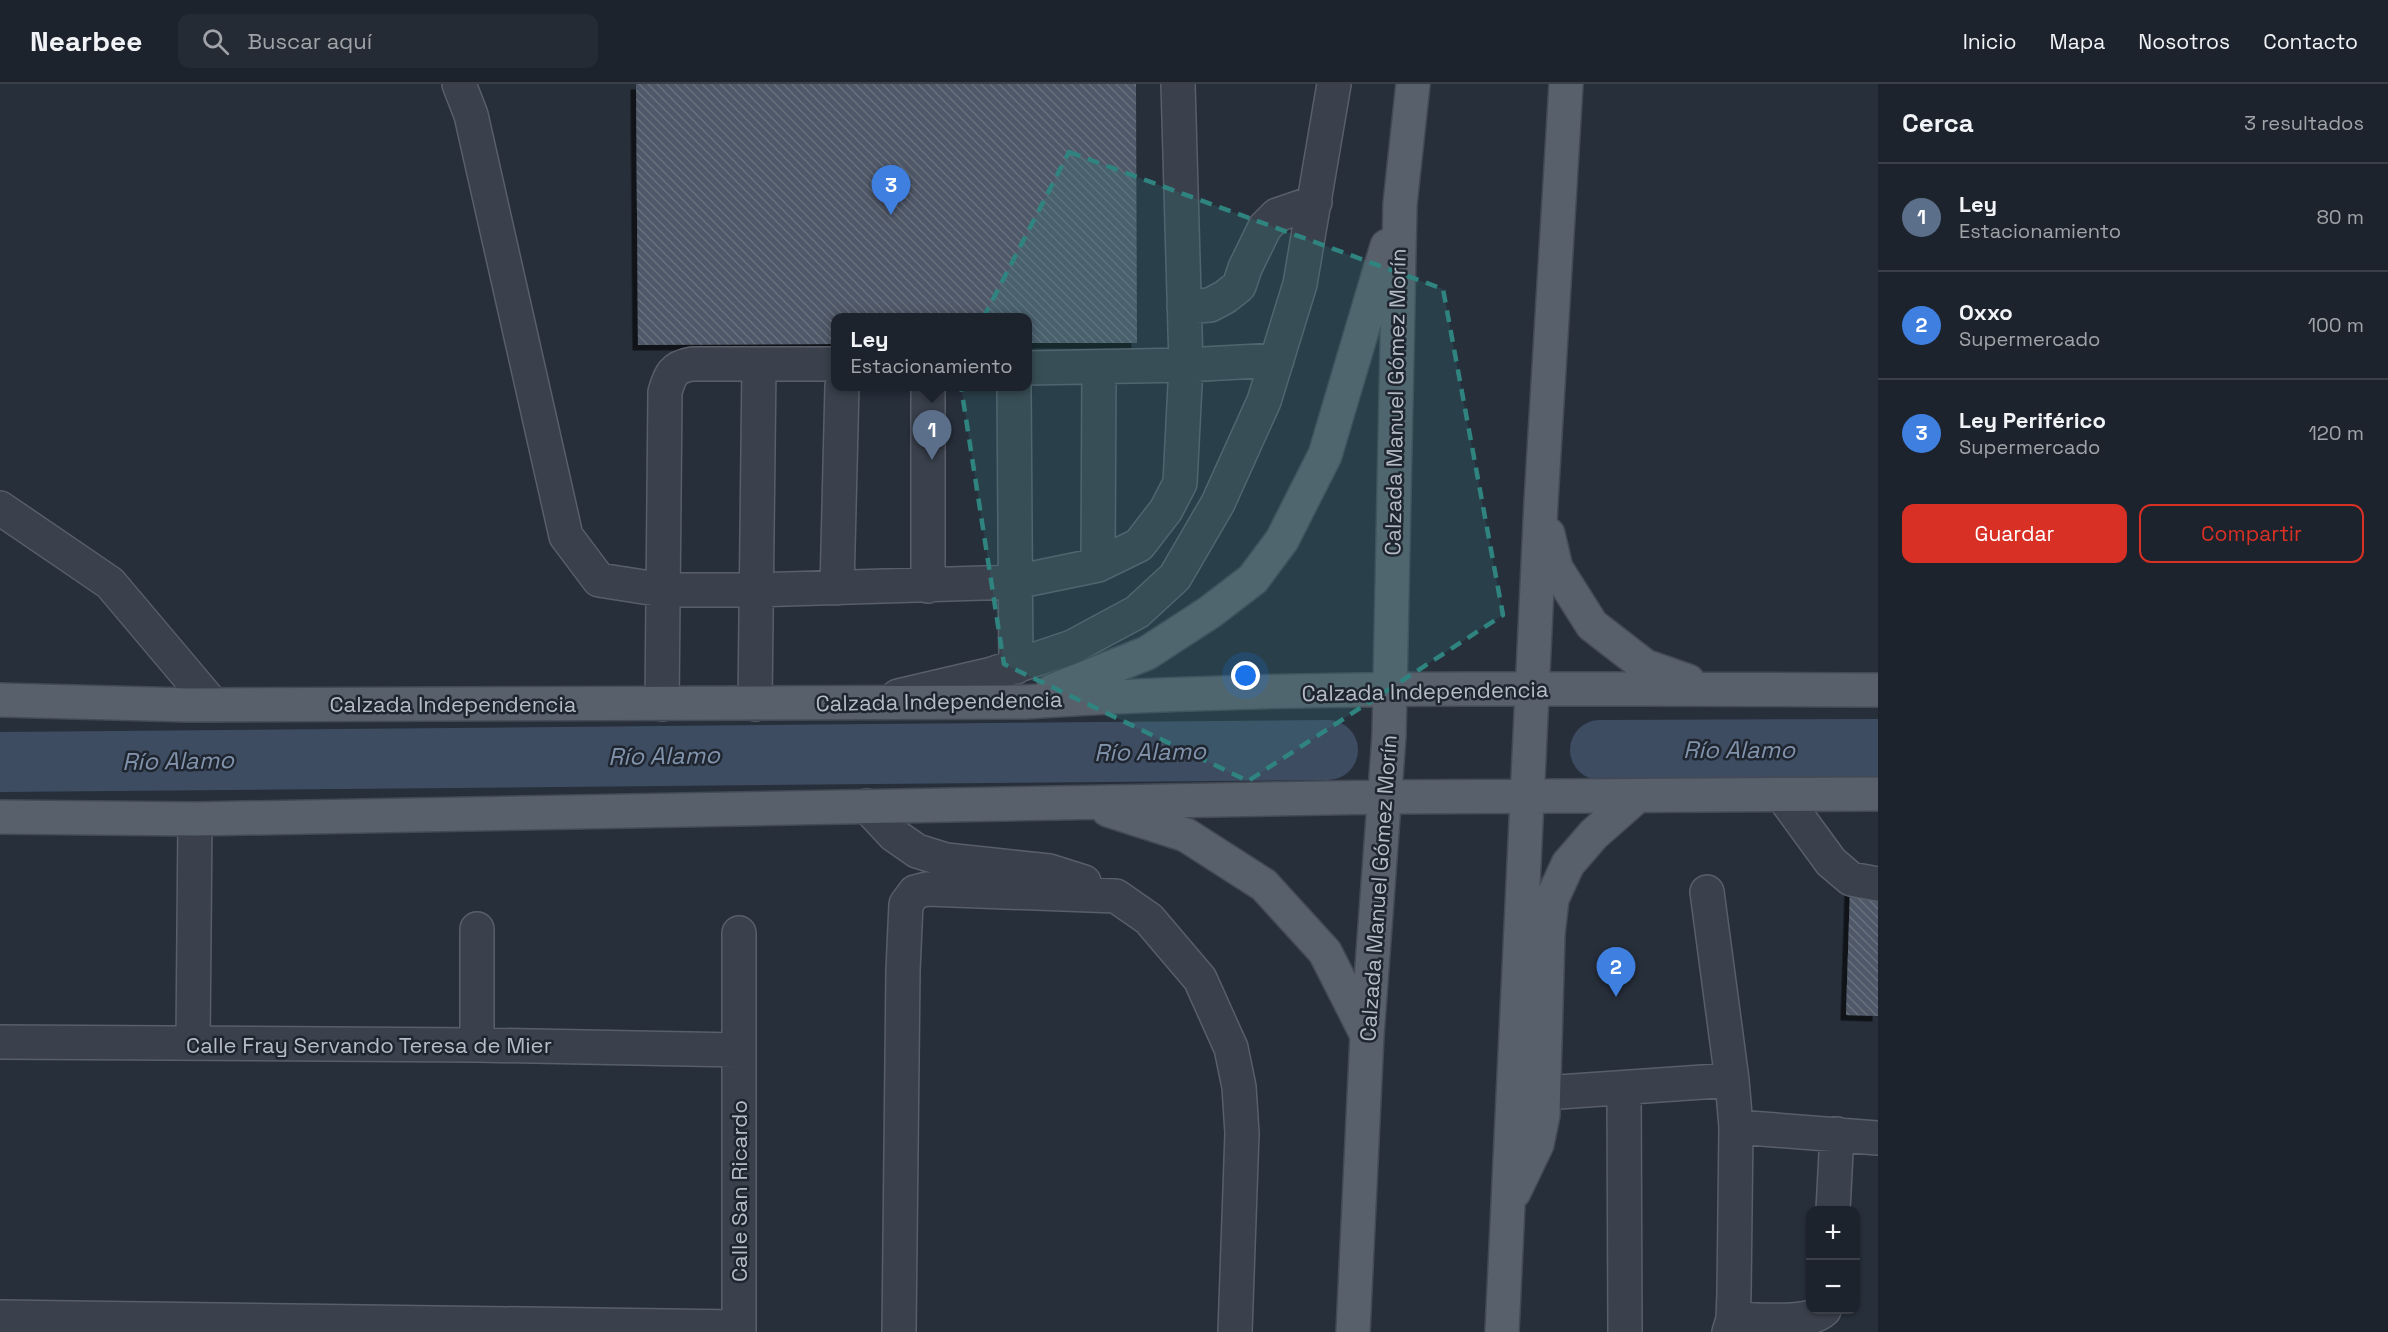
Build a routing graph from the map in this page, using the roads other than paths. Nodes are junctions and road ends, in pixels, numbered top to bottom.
1 (459, 84) edge
2 (1178, 84) edge
3 (1334, 84) edge
4 (1413, 84) edge
5 (1566, 84) edge
6 (1315, 202) junction
7 (1400, 204) junction
8 (1184, 307) junction
9 (1277, 360) junction
10 (759, 364) junction
11 (831, 364) edge
12 (1186, 365) junction
13 (1099, 367) junction
14 (1032, 368) edge
15 (842, 391) edge
16 (928, 391) edge
17 (1014, 391) edge
18 (1541, 502) junction
19 (0, 508) edge
20 (1098, 565) junction
21 (1015, 582) junction
22 (928, 586) junction
23 (837, 588) junction
24 (663, 590) junction
25 (757, 590) junction
26 (1016, 667) junction
27 (1531, 689) junction
28 (1389, 690) junction
29 (1716, 690) junction
30 (1878, 690) edge
31 (0, 700) edge
32 (1025, 702) junction
33 (867, 703) junction
34 (662, 704) junction
35 (755, 704) junction
36 (213, 705) junction
37 (1878, 794) edge
38 (1782, 795) junction
39 (1528, 796) junction
40 (1384, 797) junction
41 (1636, 797) junction
42 (1083, 802) junction
43 (867, 806) junction
44 (0, 817) edge
45 (195, 819) junction
46 (1878, 884) edge
47 (1707, 892) dead end
48 (1116, 896) junction
49 (477, 929) dead end
50 (739, 933) dead end
51 (1367, 1035) junction
52 (0, 1042) edge
53 (193, 1043) junction
54 (477, 1045) junction
55 (739, 1050) junction
56 (1732, 1080) junction
57 (1624, 1088) junction
58 (1544, 1093) junction
59 (1736, 1127) junction
60 (1837, 1134) junction
61 (1878, 1138) edge
62 (1508, 1204) junction
63 (1833, 1206) edge
64 (1817, 1314) edge
65 (0, 1317) edge
66 (1731, 1325) edge
67 (739, 1329) edge
68 (1353, 1331) edge
69 (898, 1332) edge
70 (1235, 1332) edge
71 (1502, 1332) edge
72 (1625, 1332) edge

1 - 24 street
2 - 8 street
3 - 6 street
4 - 7 main road, Calzada Manuel Gómez Morín
5 - 18 main road
6 - 8 street
6 - 9 street
7 - 28 main road, Calzada Manuel Gómez Morín
7 - 32 main road
8 - 12 street
9 - 12 street
9 - 26 street
10 - 11 street
10 - 24 street
10 - 25 street
12 - 13 street
12 - 20 street
13 - 14 street
13 - 20 street
15 - 23 street
16 - 22 street
17 - 21 street
18 - 27 main road
18 - 29 main road
19 - 36 street
20 - 21 street
21 - 22 street
21 - 26 street
22 - 23 street
23 - 25 street
24 - 25 street
24 - 34 street
25 - 35 street
26 - 33 street
27 - 28 main road, Calzada Independencia
27 - 29 main road, Calzada Independencia
27 - 39 main road
28 - 32 main road, Calzada Independencia
28 - 40 main road, Calzada Manuel Gómez Morín
29 - 30 main road, Calzada Independencia
31 - 36 main road, Calzada Independencia
32 - 33 main road, Calzada Independencia
33 - 35 main road, Calzada Independencia
34 - 35 main road, Calzada Independencia
34 - 36 main road, Calzada Independencia
37 - 38 main road
38 - 41 main road
38 - 46 street
39 - 40 main road
39 - 41 main road
39 - 62 main road
40 - 42 main road
40 - 51 main road, Calzada Manuel Gómez Morín
41 - 58 main road
42 - 43 main road
42 - 51 main road
43 - 45 main road
43 - 48 street
44 - 45 main road
45 - 53 street
47 - 56 street
48 - 69 street
48 - 70 street
49 - 54 street
50 - 55 street, Calle San Ricardo
51 - 68 main road, Calzada Manuel Gómez Morín
52 - 53 street, Calle Fray Servando Teresa de Mier
53 - 54 street, Calle Fray Servando Teresa de Mier
54 - 55 street, Calle Fray Servando Teresa de Mier
55 - 67 street, Calle San Ricardo
56 - 57 street
56 - 59 street
57 - 58 street
57 - 72 street
58 - 62 main road
59 - 60 street
59 - 66 street
60 - 61 street
60 - 63 street
62 - 71 main road
64 - 66 street
65 - 67 street

